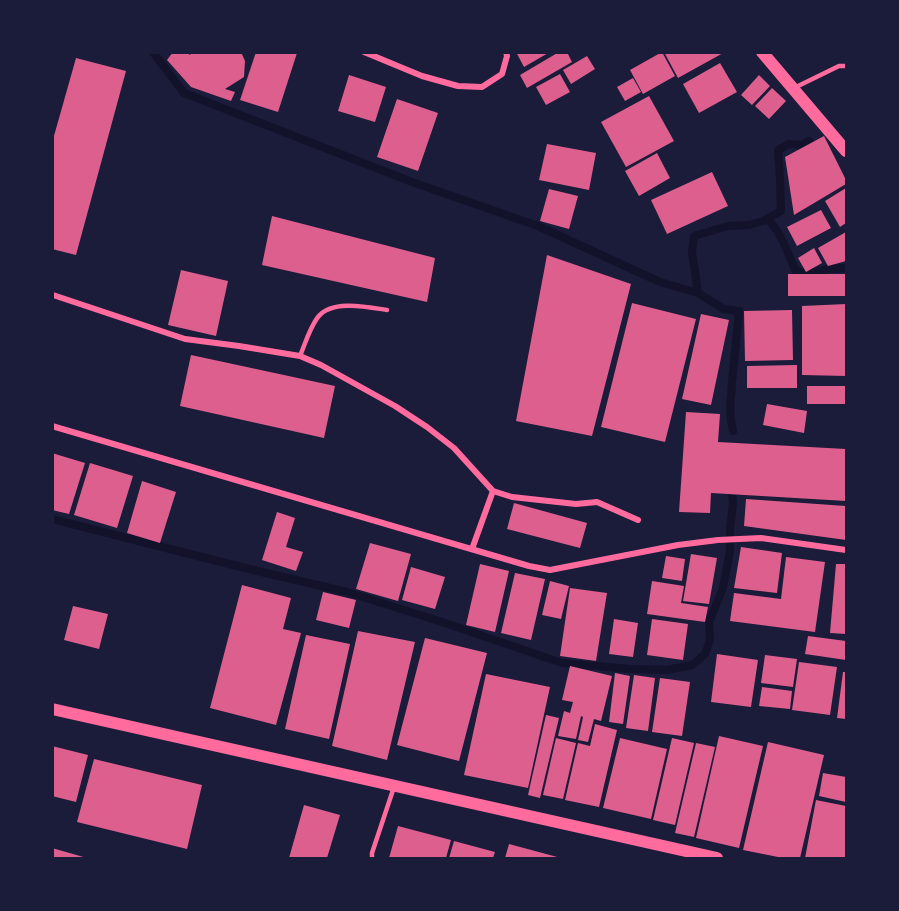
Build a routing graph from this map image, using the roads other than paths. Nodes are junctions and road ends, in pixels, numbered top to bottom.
1 (364, 52) edge
2 (506, 52) edge
3 (762, 52) edge
4 (846, 66) edge
5 (794, 88) junction
6 (846, 151) edge
7 (53, 295) edge
8 (387, 310) dead end
9 (300, 356) junction
10 (52, 426) edge
11 (493, 491) junction
12 (638, 520) dead end
13 (471, 549) junction
14 (846, 550) edge
15 (52, 709) edge
16 (395, 786) junction
17 (372, 858) edge
18 (717, 858) edge

1 - 2 street
3 - 5 main road
4 - 5 lane
5 - 6 main road
7 - 9 street
8 - 9 lane
9 - 11 street
10 - 13 street
11 - 12 street
11 - 13 street
13 - 14 street
15 - 16 main road
16 - 17 lane
16 - 18 main road

